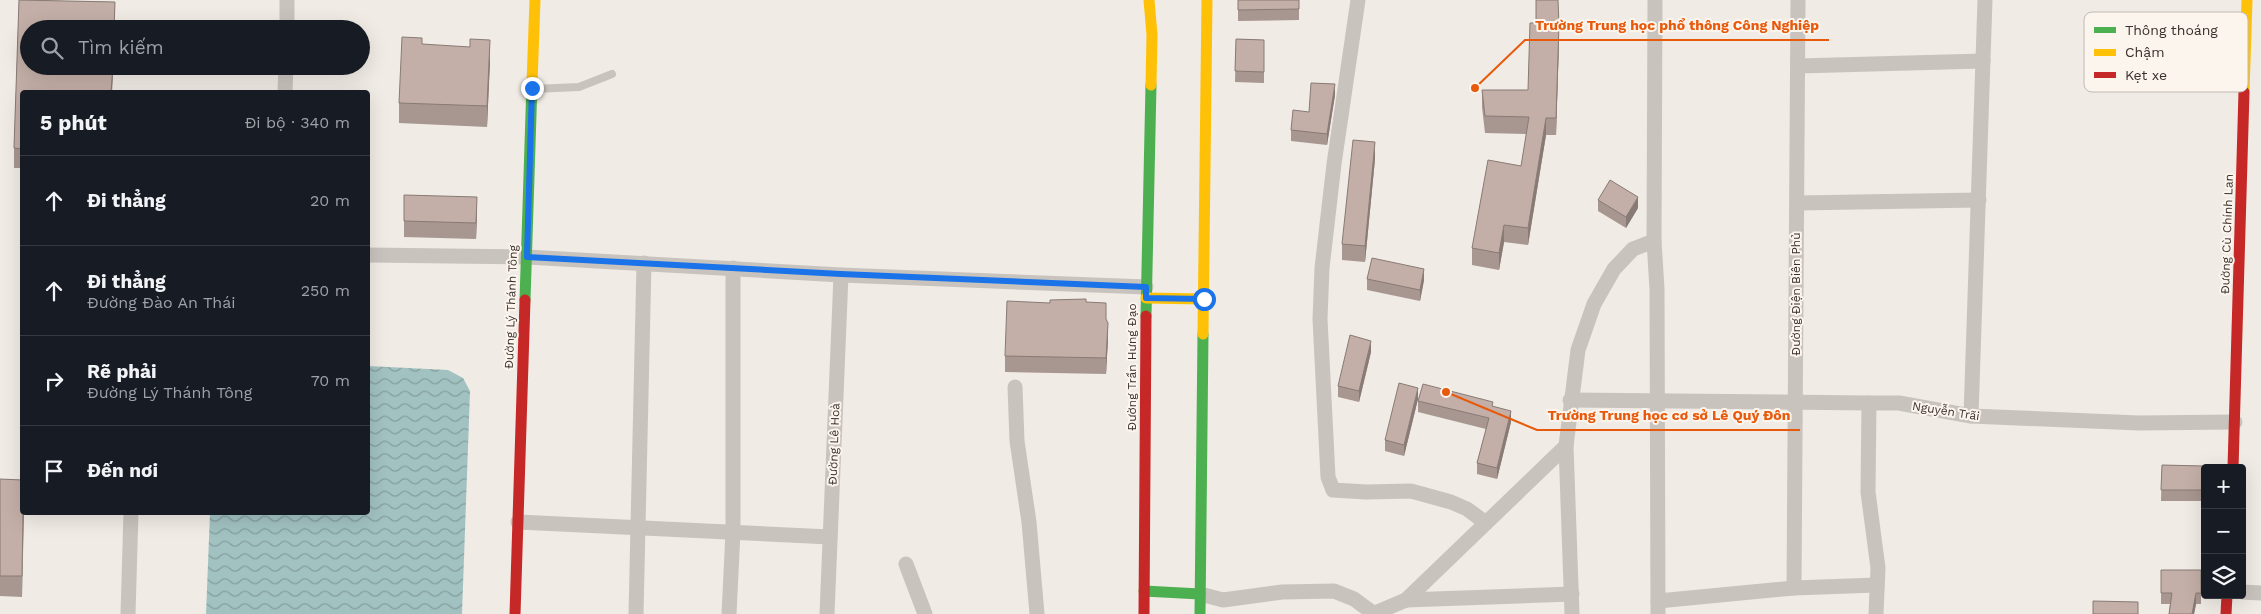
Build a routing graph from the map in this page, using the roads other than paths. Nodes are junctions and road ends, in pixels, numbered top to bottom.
1 (287, 0) edge
2 (535, 0) edge
3 (1149, 0) edge
4 (1207, 0) edge
5 (1358, 0) edge
6 (1655, 0) edge
7 (1798, 0) edge
8 (1985, 0) edge
9 (287, 20) edge
10 (1983, 61) junction
11 (1798, 66) junction
12 (612, 74) dead end
13 (286, 75) edge
14 (532, 88) junction
15 (285, 90) edge
16 (2244, 92) edge
17 (1979, 200) junction
18 (1797, 203) junction
19 (1654, 241) junction
20 (370, 255) edge
21 (527, 257) junction
22 (644, 263) junction
23 (733, 268) junction
24 (841, 274) junction
25 (1146, 292) junction
26 (1204, 299) junction
27 (1015, 387) dead end
28 (1570, 400) junction
29 (1658, 401) junction
30 (1795, 402) junction
31 (1869, 403) junction
32 (1971, 416) junction
33 (2235, 422) junction
34 (1566, 446) junction
35 (2233, 464) edge
36 (131, 515) edge
37 (518, 522) junction
38 (1486, 523) junction
39 (639, 528) junction
40 (733, 532) junction
41 (830, 537) junction
42 (906, 564) dead end
43 (1878, 584) junction
44 (1794, 588) junction
45 (1144, 591) junction
46 (2246, 592) edge
47 (2261, 593) edge
48 (1200, 594) junction
49 (1572, 594) junction
50 (2227, 599) edge
51 (1406, 600) junction
52 (1658, 607) edge
53 (128, 614) edge
54 (514, 614) edge
55 (636, 614) edge
56 (729, 614) edge
57 (827, 614) edge
58 (925, 614) edge
59 (1037, 614) edge
60 (1144, 614) edge
61 (1200, 614) edge
62 (1373, 614) edge
63 (1572, 614) edge
64 (1876, 614) edge
65 (2226, 614) edge

1 - 9 street
2 - 14 main road, Đường Lý Thánh Tông
3 - 25 main road, Đường Trần Hưng Đạo
4 - 26 main road
5 - 38 street
6 - 19 street
7 - 11 street, Đường Điện Biên Phủ
8 - 10 street
10 - 11 street
10 - 17 street
11 - 18 street, Đường Điện Biên Phủ
12 - 14 lane
13 - 15 street
14 - 21 main road, Đường Lý Thánh Tông
16 - 33 main road, Đường Cù Chính Lan
17 - 18 street
17 - 32 street
18 - 30 street, Đường Điện Biên Phủ
19 - 28 street
19 - 29 street
20 - 21 street
21 - 22 street
21 - 37 main road, Đường Lý Thánh Tông
22 - 23 street
22 - 39 street
23 - 24 street
23 - 40 street
24 - 25 street
24 - 41 street, Đường Lê Hoà
25 - 26 main road
25 - 45 main road, Đường Trần Hưng Đạo
26 - 48 main road
27 - 59 street
28 - 29 street, Nguyễn Trãi
28 - 34 street
29 - 30 street, Nguyễn Trãi
29 - 52 street
30 - 31 street, Nguyễn Trãi
30 - 44 street, Đường Điện Biên Phủ
31 - 32 street, Nguyễn Trãi
31 - 43 street
32 - 33 street, Nguyễn Trãi
33 - 35 main road, Đường Cù Chính Lan
34 - 38 street
34 - 49 street
36 - 53 street
37 - 39 street
37 - 54 main road, Đường Lý Thánh Tông
38 - 51 street
39 - 40 street
39 - 55 street
40 - 41 street
40 - 56 street
41 - 57 street, Đường Lê Hoà
42 - 58 street
43 - 44 street
43 - 64 street
44 - 52 street
45 - 48 main road
45 - 60 main road, Đường Trần Hưng Đạo
46 - 47 street
48 - 61 main road
48 - 62 street
49 - 51 street
49 - 63 street
50 - 65 main road
51 - 62 street

